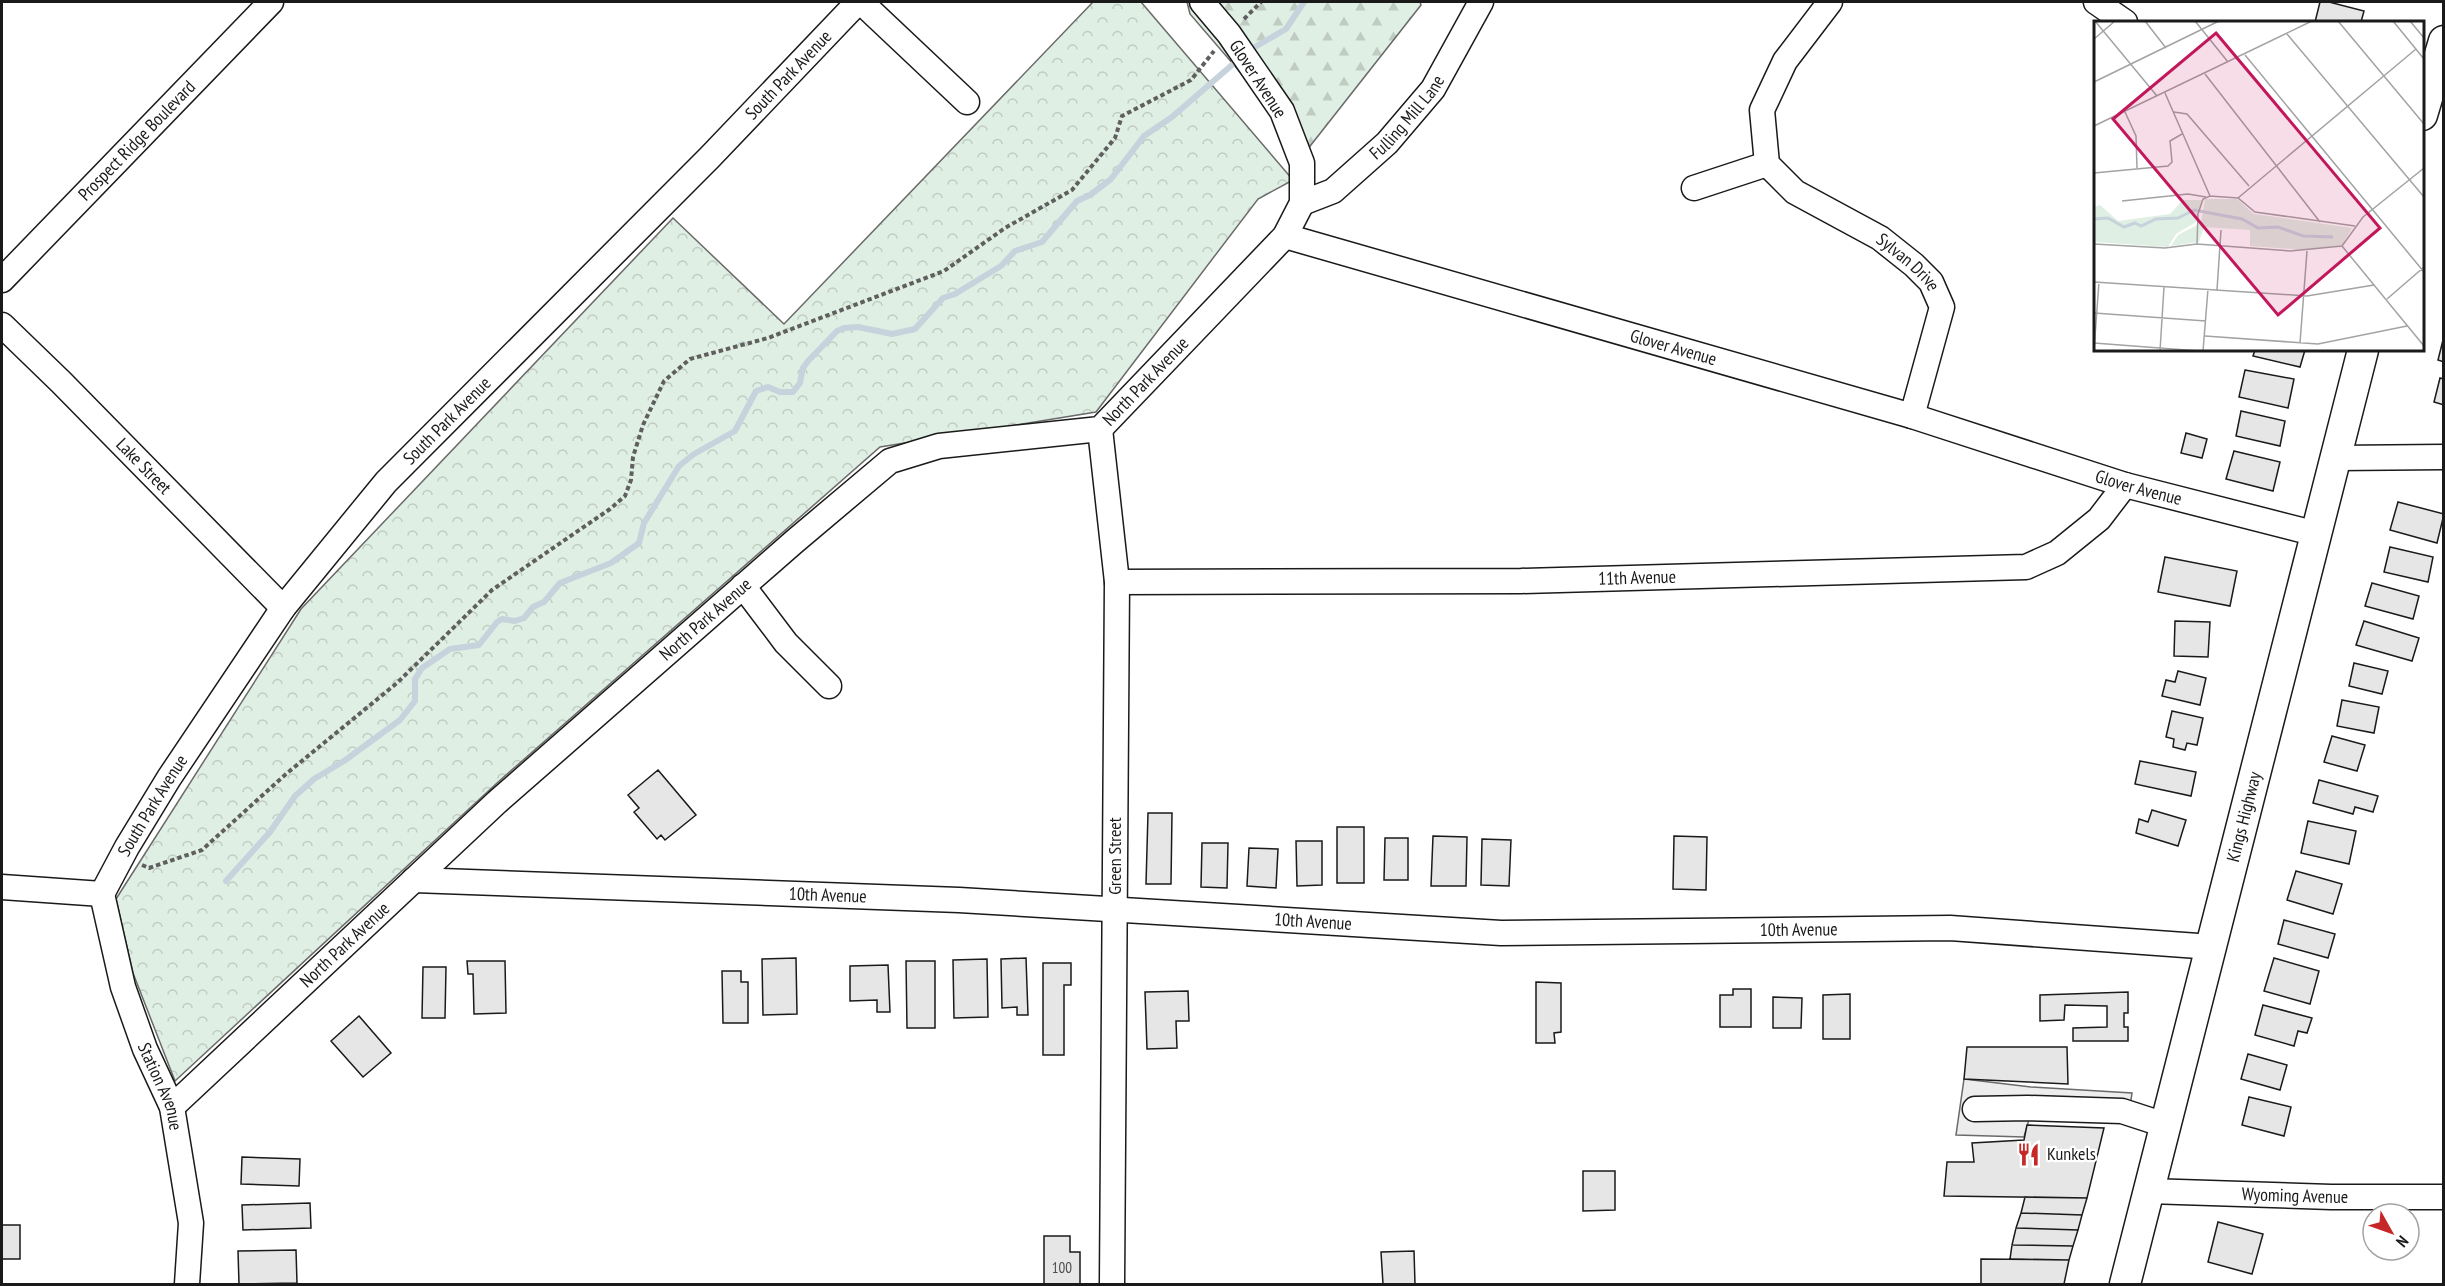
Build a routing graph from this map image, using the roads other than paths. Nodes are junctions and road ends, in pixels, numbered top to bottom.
1 (271, 2) edge
2 (860, 2) edge
3 (1202, 2) edge
4 (1481, 2) edge
5 (1830, 2) edge
6 (2096, 2) edge
7 (2124, 21) edge
8 (2444, 41) edge
9 (968, 102) dead end
10 (2424, 108) edge
11 (1767, 164) junction
12 (1694, 188) dead end
13 (1302, 203) junction
14 (1285, 236) junction
15 (2, 280) edge
16 (2, 325) edge
17 (2363, 351) edge
18 (1912, 416) junction
19 (1100, 429) junction
20 (2444, 457) edge
21 (2336, 458) junction
22 (2125, 485) junction
23 (2317, 534) junction
24 (1117, 582) junction
25 (743, 586) junction
26 (283, 608) junction
27 (830, 686) dead end
28 (414, 880) junction
29 (2, 888) edge
30 (102, 894) junction
31 (1115, 909) junction
32 (2212, 947) junction
33 (172, 1107) junction
34 (1975, 1109) dead end
35 (2165, 1125) junction
36 (2148, 1191) junction
37 (2444, 1197) edge
38 (188, 1284) edge
39 (1112, 1284) edge
40 (2125, 1284) edge

1 - 15 street, Prospect Ridge Boulevard
2 - 9 street
2 - 26 street, South Park Avenue
3 - 13 street, Glover Avenue
4 - 13 street, Fulling Mill Lane
5 - 11 street
6 - 7 street
8 - 10 main road
11 - 12 street
11 - 18 street, Sylvan Drive
13 - 14 street, Glover Avenue
14 - 18 street, Glover Avenue
14 - 19 street, North Park Avenue
16 - 26 street, Lake Street
17 - 21 main road, Kings Highway
18 - 22 street, Glover Avenue
19 - 24 street, Green Street
19 - 25 street, North Park Avenue
20 - 21 street
21 - 23 main road, Kings Highway
22 - 23 street, Glover Avenue
22 - 24 street, 11th Avenue
23 - 32 main road, Kings Highway
24 - 31 street, Green Street
25 - 27 street
25 - 28 street, North Park Avenue
26 - 30 street, South Park Avenue
28 - 31 street, 10th Avenue
28 - 33 street, North Park Avenue
29 - 30 street
30 - 33 street, Station Avenue
31 - 32 street, 10th Avenue
31 - 39 street, Green Street
32 - 35 main road, Kings Highway
33 - 38 street, Station Avenue
34 - 35 street
35 - 36 main road, Kings Highway
36 - 37 street, Wyoming Avenue
36 - 40 main road, Kings Highway

